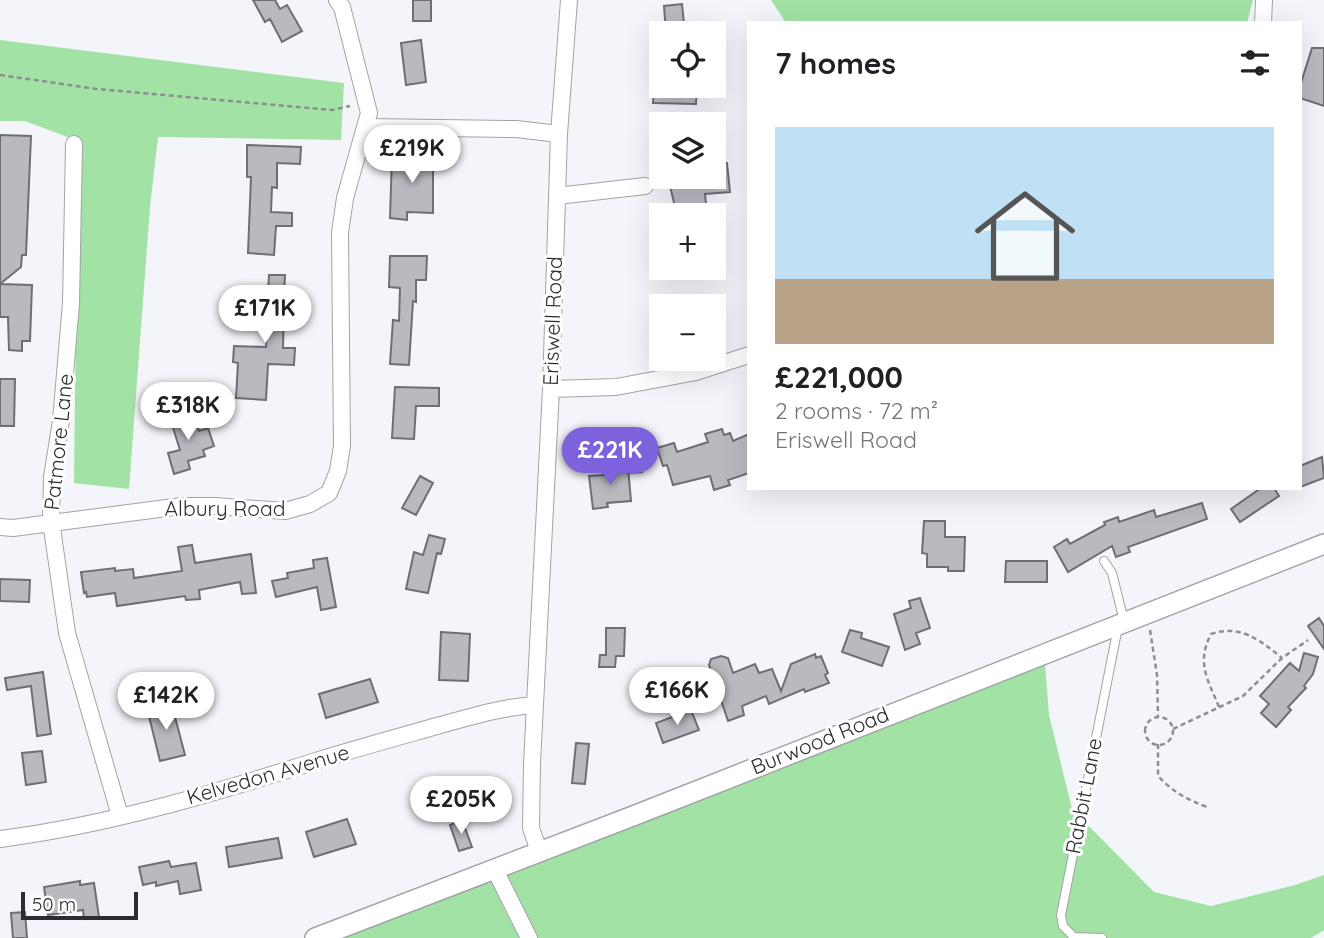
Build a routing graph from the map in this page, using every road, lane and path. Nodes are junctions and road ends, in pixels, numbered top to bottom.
1 (337, 0) edge
2 (569, 0) edge
3 (1264, 0) edge
4 (1263, 21) edge
5 (0, 75) edge
6 (367, 102) junction
7 (366, 127) junction
8 (559, 134) junction
9 (74, 144) dead end
10 (645, 186) dead end
11 (557, 195) junction
12 (747, 356) edge
13 (551, 389) junction
14 (51, 521) junction
15 (0, 527) edge
16 (1324, 544) edge
17 (1104, 561) dead end
18 (1144, 613) junction
19 (1121, 623) junction
20 (1308, 640) dead end
21 (1282, 658) junction
22 (535, 705) junction
23 (1219, 708) junction
24 (1158, 717) junction
25 (1173, 729) junction
26 (1158, 744) junction
27 (1207, 807) dead end
28 (120, 816) junction
29 (0, 839) edge
30 (539, 851) junction
31 (494, 868) junction
32 (315, 938) edge
33 (529, 938) edge
34 (1102, 938) edge

1 - 6 street
2 - 8 street, Eriswell Road
3 - 4 street
5 - 6 path
6 - 7 street
7 - 8 street
7 - 14 street, Albury Road
8 - 11 street, Eriswell Road
9 - 14 street, Patmore Lane
10 - 11 street
11 - 13 street, Eriswell Road
12 - 13 street
13 - 22 street, Eriswell Road
14 - 15 street, Albury Road
14 - 28 street, Patmore Lane
16 - 18 street, Burwood Road
17 - 19 lane
18 - 19 street, Burwood Road
18 - 24 path
19 - 30 street, Burwood Road
19 - 34 lane, Rabbit Lane
20 - 21 path
21 - 23 path
21 - 23 path
22 - 28 street, Kelvedon Avenue
22 - 30 street, Eriswell Road
23 - 25 path
24 - 25 path
24 - 26 path
25 - 26 path
26 - 27 path
28 - 29 street, Kelvedon Avenue
30 - 31 street, Burwood Road
31 - 32 street, Burwood Road
31 - 33 street

